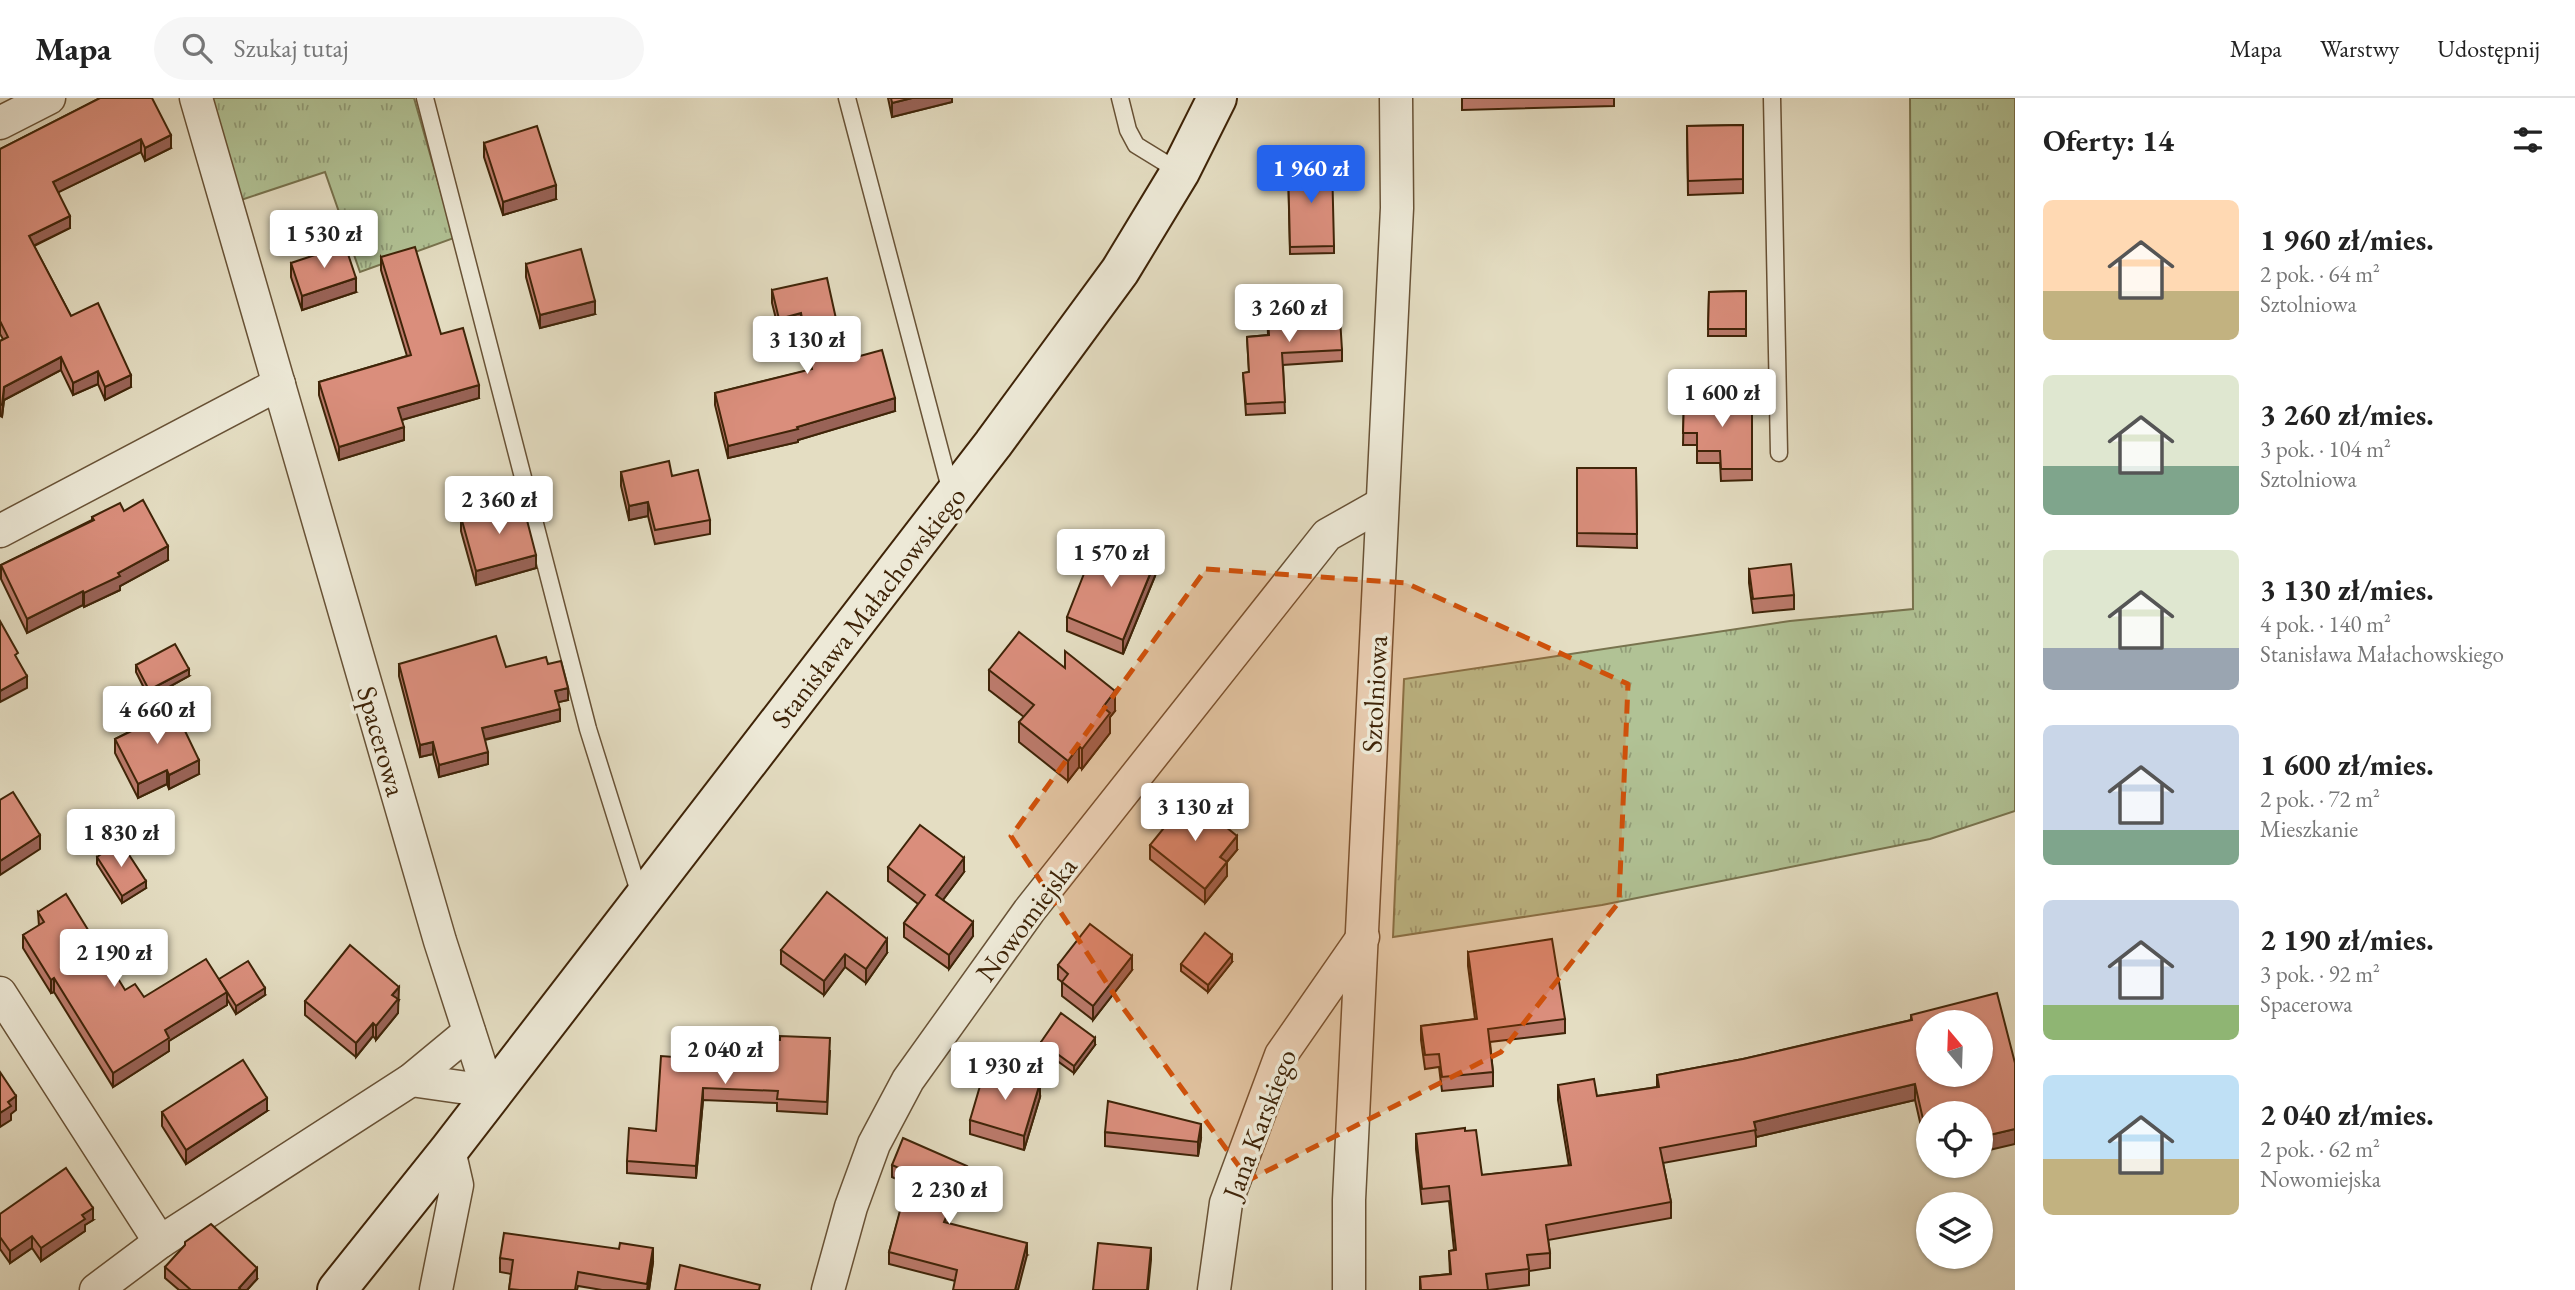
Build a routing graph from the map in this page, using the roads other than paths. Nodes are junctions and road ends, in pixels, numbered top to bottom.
1 (49, 98) edge
2 (196, 98) edge
3 (425, 98) edge
4 (848, 98) edge
5 (1120, 98) edge
6 (1217, 98) edge
7 (1396, 98) edge
8 (1772, 98) edge
9 (0, 123) edge
10 (1180, 172) junction
11 (279, 384) junction
12 (1779, 453) dead end
13 (953, 497) junction
14 (1382, 504) junction
15 (0, 531) edge
16 (642, 900) junction
17 (1363, 937) junction
18 (0, 993) edge
19 (469, 1032) junction
20 (411, 1080) junction
21 (490, 1096) junction
22 (449, 1150) junction
23 (160, 1242) junction
24 (96, 1290) edge
25 (337, 1290) edge
26 (436, 1290) edge
27 (828, 1290) edge
28 (1214, 1290) edge
29 (1349, 1290) edge

1 - 9 street
2 - 11 street, Spacerowa
3 - 16 lane
4 - 13 lane
5 - 10 lane
6 - 10 street, Stanisława Małachowskiego
7 - 14 street, Sztolniowa
8 - 12 lane
10 - 13 street, Stanisława Małachowskiego
11 - 15 street
11 - 19 street, Spacerowa
13 - 16 street, Stanisława Małachowskiego
14 - 17 street, Sztolniowa
14 - 27 street, Nowomiejska
16 - 21 street, Stanisława Małachowskiego
17 - 28 street, Jana Karskiego
17 - 29 street, Sztolniowa
18 - 23 street
19 - 20 street
19 - 21 street, Spacerowa
20 - 21 street
20 - 23 street
21 - 22 street, Stanisława Małachowskiego
22 - 25 street, Stanisława Małachowskiego
22 - 26 street
23 - 24 street

